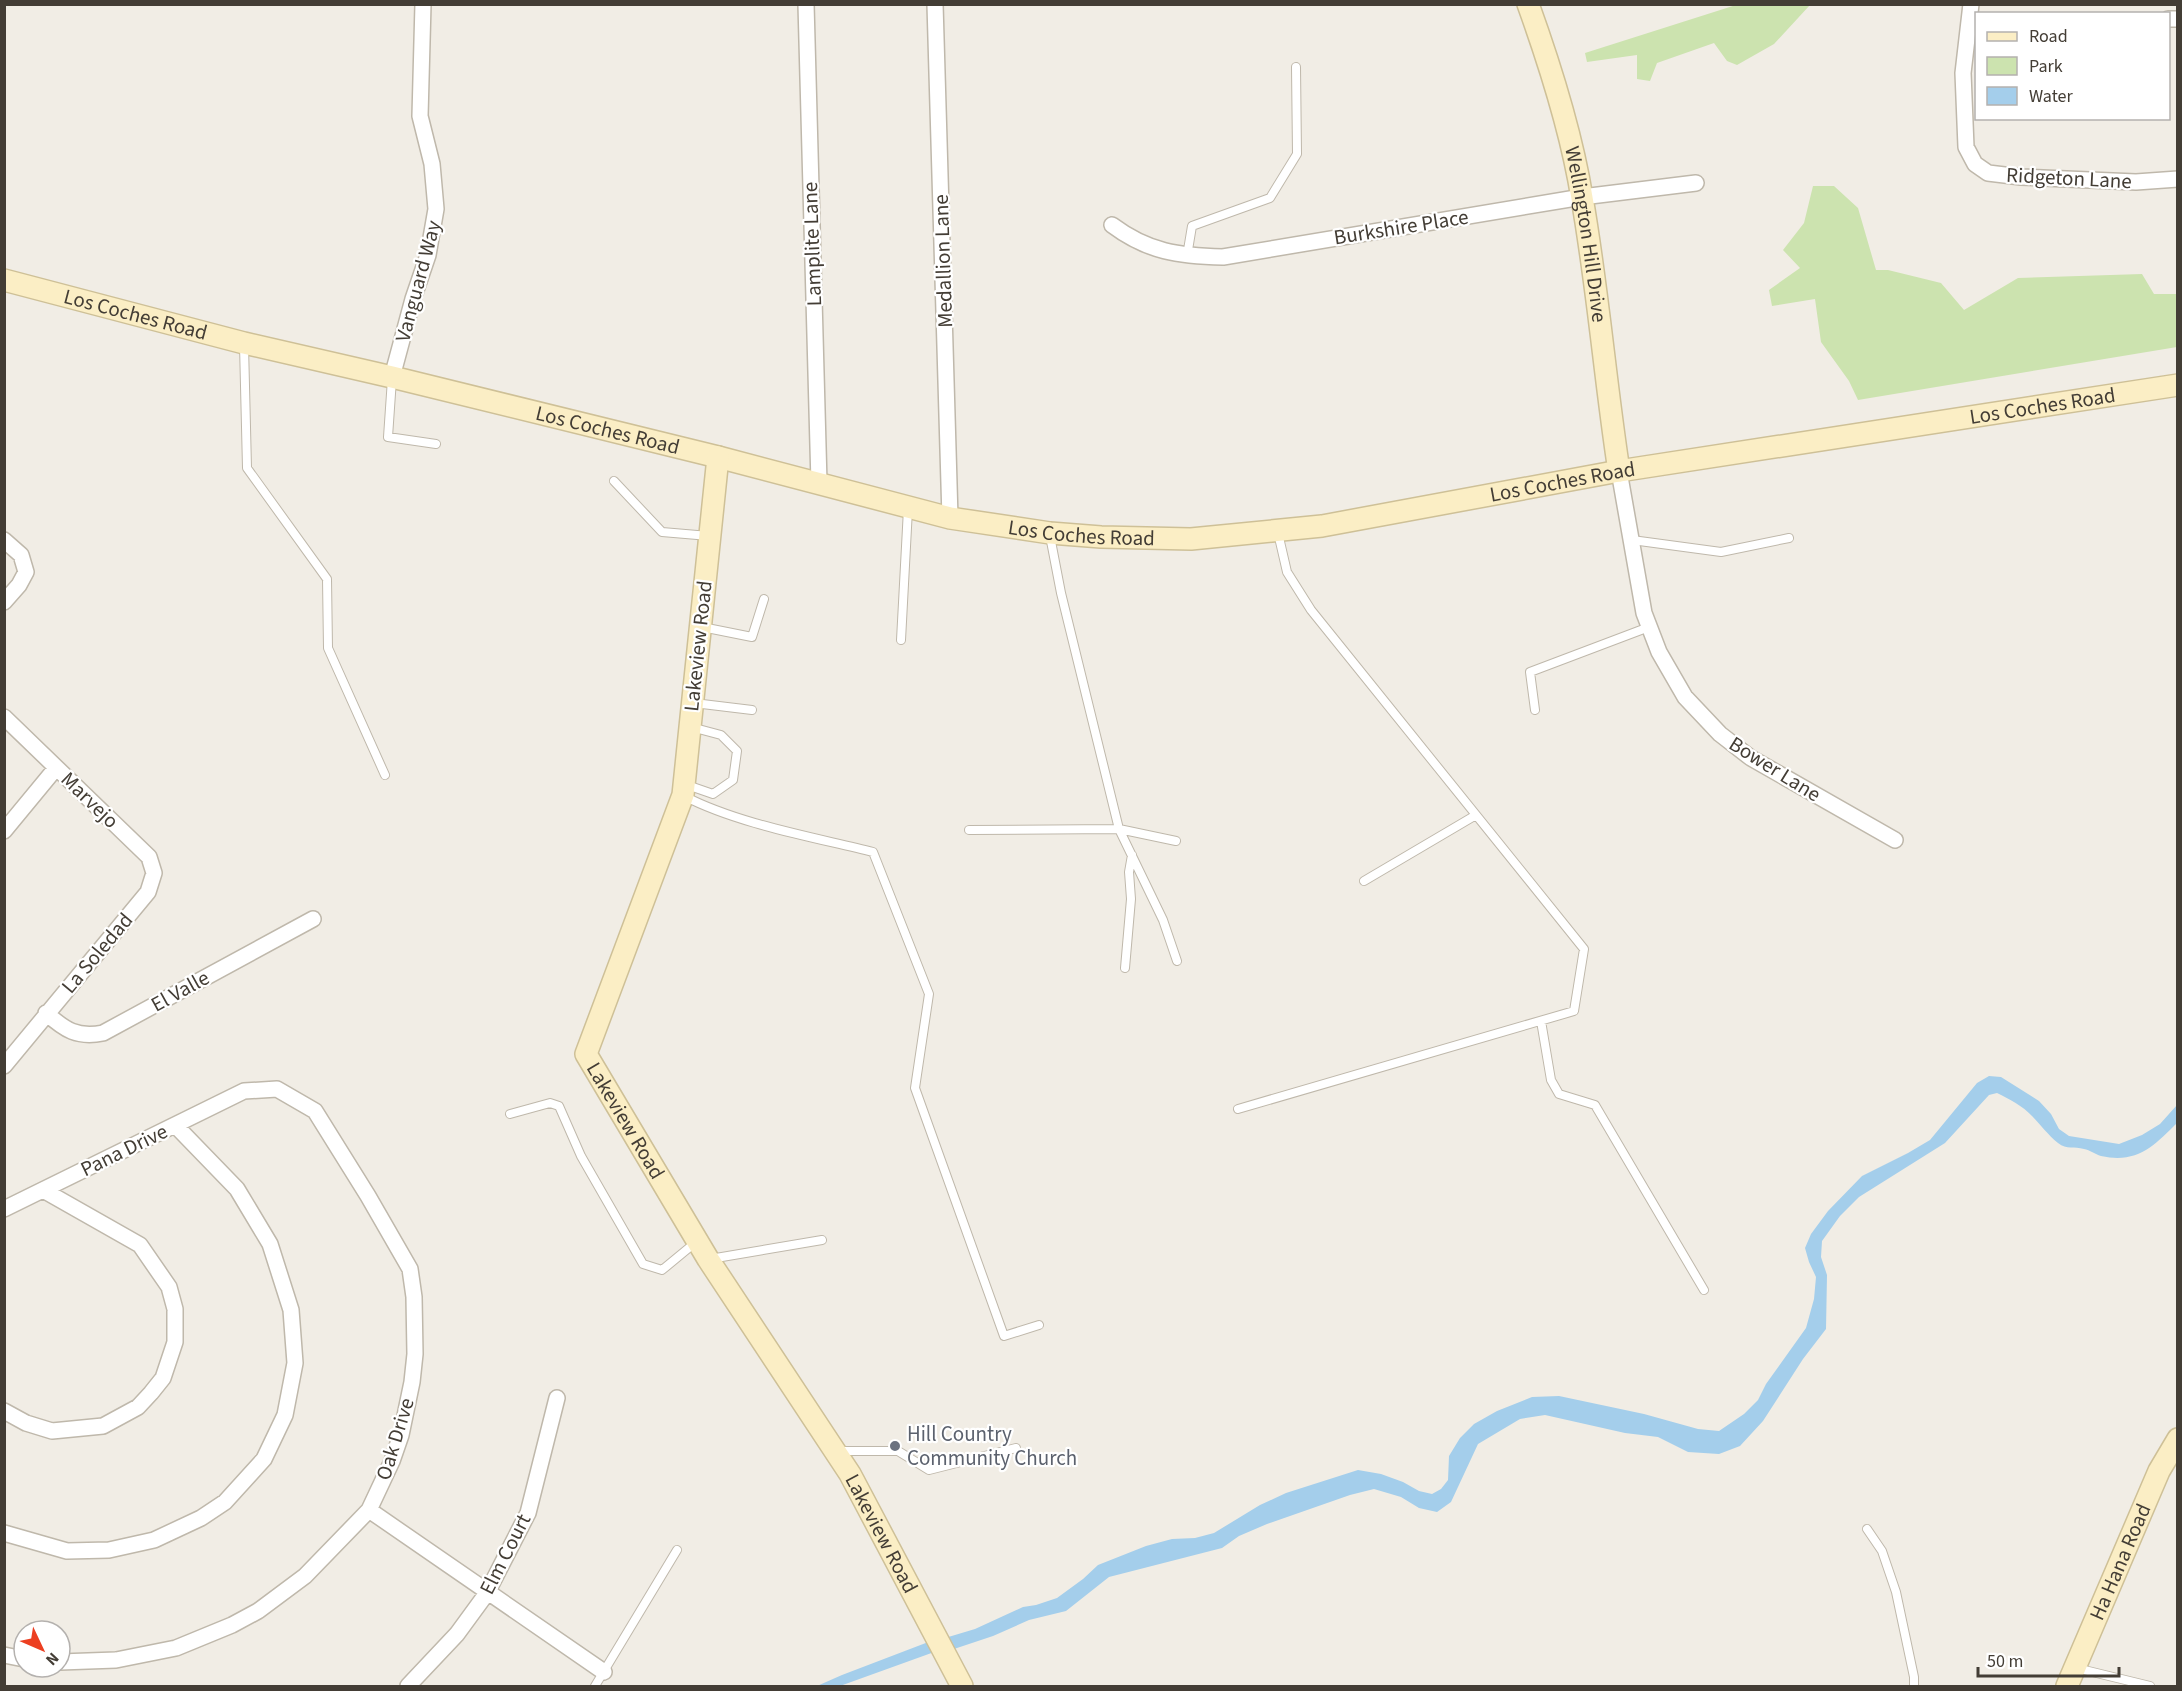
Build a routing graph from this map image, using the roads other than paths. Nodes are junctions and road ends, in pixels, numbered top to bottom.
1 (423, 4) edge
2 (806, 4) edge
3 (935, 4) edge
4 (1528, 4) edge
5 (1974, 10) edge
6 (1296, 68) dead end
7 (2178, 179) edge
8 (1696, 183) dead end
9 (1582, 197) junction
10 (1112, 225) dead end
11 (1187, 256) junction
12 (4, 280) edge
13 (244, 344) junction
14 (392, 377) junction
15 (2178, 385) edge
16 (436, 444) dead end
17 (718, 457) junction
18 (1619, 471) junction
19 (614, 481) dead end
20 (819, 483) junction
21 (908, 508) junction
22 (950, 518) junction
23 (1277, 532) junction
24 (1050, 533) junction
25 (710, 537) junction
26 (1790, 538) dead end
27 (4, 540) edge
28 (1632, 540) junction
29 (764, 599) dead end
30 (4, 602) edge
31 (700, 627) junction
32 (1649, 627) junction
33 (901, 640) dead end
34 (692, 703) junction
35 (753, 710) dead end
36 (1535, 710) dead end
37 (4, 717) edge
38 (690, 727) junction
39 (56, 768) junction
40 (385, 775) dead end
41 (683, 789) junction
42 (1476, 815) junction
43 (1119, 829) junction
44 (969, 830) dead end
45 (4, 831) edge
46 (1895, 840) dead end
47 (1176, 841) dead end
48 (1132, 854) junction
49 (1364, 881) dead end
50 (148, 892) joint
51 (313, 919) dead end
52 (1177, 961) dead end
53 (1125, 968) dead end
54 (46, 1013) junction
55 (1541, 1021) junction
56 (4, 1066) edge
57 (244, 1091) joint
58 (1238, 1109) dead end
59 (510, 1114) dead end
60 (175, 1125) junction
61 (43, 1190) junction
62 (4, 1209) edge
63 (822, 1240) dead end
64 (703, 1250) junction
65 (1704, 1290) dead end
66 (1038, 1325) dead end
67 (557, 1398) dead end
68 (4, 1411) edge
69 (2178, 1439) edge
70 (1016, 1448) dead end
71 (836, 1451) junction
72 (369, 1510) junction
73 (1867, 1528) dead end
74 (4, 1533) edge
75 (677, 1550) dead end
76 (487, 1593) junction
77 (72, 1662) edge
78 (604, 1672) junction
79 (2071, 1677) edge
80 (408, 1686) edge
81 (595, 1686) edge
82 (962, 1686) edge
83 (1914, 1686) edge
84 (2150, 1686) edge

1 - 14 street, Vanguard Way
2 - 20 street, Lamplite Lane
3 - 22 street, Medallion Lane
4 - 9 main road, Wellington Hill Drive
5 - 7 street, Ridgeton Lane
6 - 11 lane
8 - 9 street, Burkshire Place
9 - 11 street, Burkshire Place
9 - 18 main road, Wellington Hill Drive
10 - 11 street, Burkshire Place
12 - 13 main road, Los Coches Road
13 - 14 main road, Los Coches Road
13 - 40 lane
14 - 16 lane
14 - 17 main road, Los Coches Road
15 - 18 main road, Los Coches Road
17 - 20 main road, Los Coches Road
17 - 25 main road, Lakeview Road
18 - 23 main road, Los Coches Road
18 - 28 street, Bower Lane
19 - 25 lane
20 - 21 main road, Los Coches Road
21 - 22 main road, Los Coches Road
21 - 33 lane
22 - 24 main road, Los Coches Road
23 - 24 main road, Los Coches Road
23 - 42 lane
24 - 43 lane
25 - 31 main road, Lakeview Road
26 - 28 lane
27 - 30 street
28 - 32 street, Bower Lane
29 - 31 lane
31 - 34 main road, Lakeview Road
32 - 36 lane
32 - 46 street, Bower Lane
34 - 35 lane
34 - 38 main road, Lakeview Road
37 - 39 street, Marvejo
38 - 41 main road, Lakeview Road
38 - 41 lane
39 - 45 street
39 - 50 street, Marvejo
41 - 64 main road, Lakeview Road
41 - 66 lane
42 - 49 lane
42 - 55 lane
43 - 44 lane
43 - 47 lane
43 - 48 lane
48 - 52 lane
48 - 53 lane
50 - 54 street, La Soledad
51 - 54 street, El Valle
54 - 56 street, La Soledad
55 - 58 lane
55 - 65 lane
57 - 60 street, Pana Drive
57 - 72 street, Oak Drive
59 - 64 lane
60 - 61 street, Pana Drive
60 - 74 street
61 - 62 street, Pana Drive
61 - 68 street
63 - 64 lane
64 - 71 main road, Lakeview Road
67 - 76 street, Elm Court
69 - 79 main road, Ha Hana Road
70 - 71 lane
71 - 82 main road, Lakeview Road
72 - 76 street
72 - 77 street, Oak Drive
73 - 83 lane
75 - 78 lane
76 - 78 street
76 - 80 street, Elm Court
78 - 81 lane
79 - 84 lane

